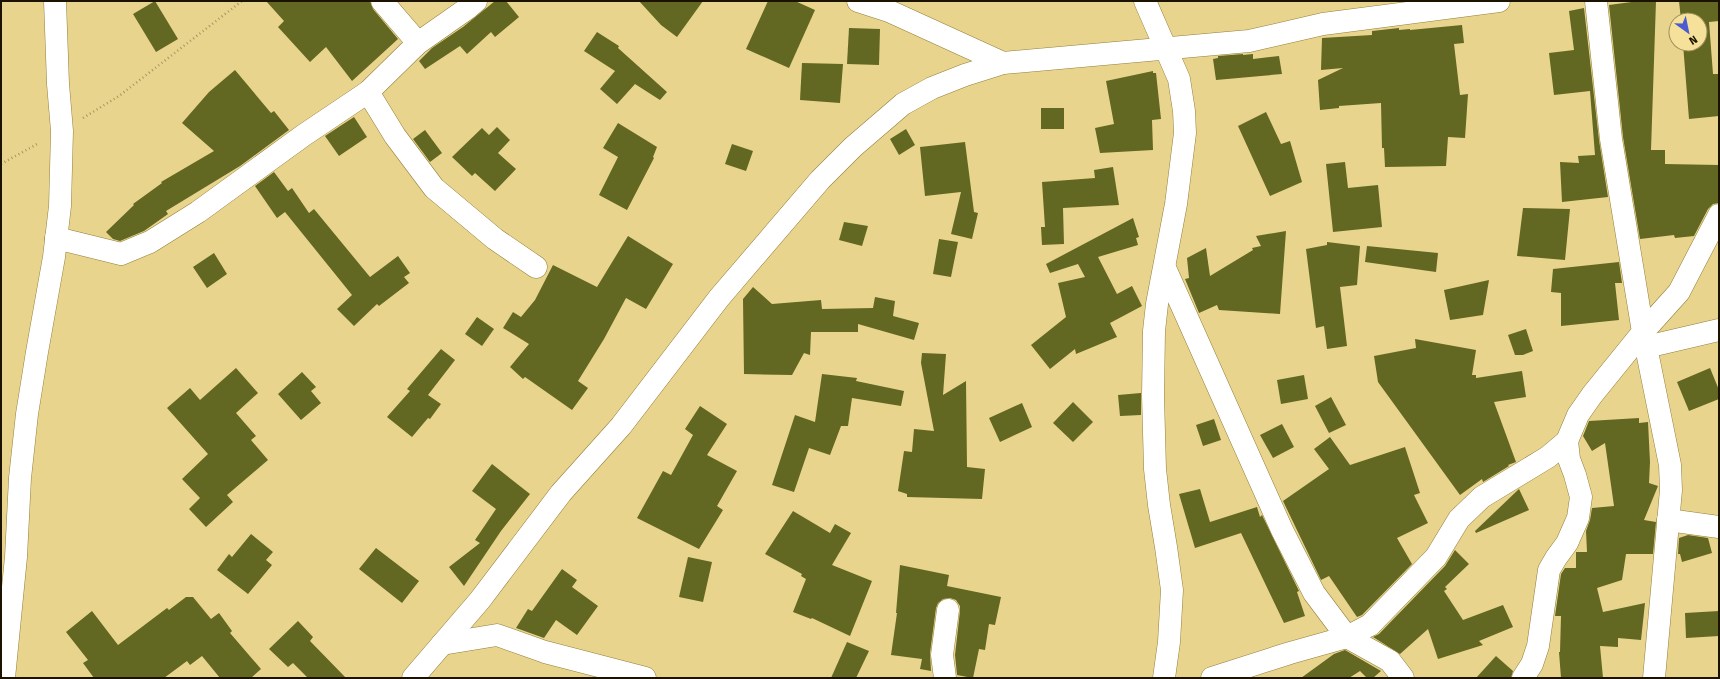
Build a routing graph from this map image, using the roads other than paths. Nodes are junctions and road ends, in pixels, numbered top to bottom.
1 (55, 1) edge
2 (382, 1) edge
3 (476, 1) edge
4 (858, 1) edge
5 (1145, 1) edge
6 (1498, 1) edge
7 (1596, 1) edge
8 (418, 44) junction
9 (1166, 49) junction
10 (1003, 64) junction
11 (368, 92) junction
12 (1719, 215) edge
13 (56, 238) junction
14 (536, 267) dead end
15 (1165, 268) junction
16 (1719, 330) edge
17 (1644, 339) junction
18 (1567, 442) junction
19 (1668, 520) junction
20 (1719, 527) edge
21 (948, 610) dead end
22 (1347, 637) junction
23 (442, 644) junction
24 (4, 678) edge
25 (413, 678) edge
26 (645, 678) edge
27 (945, 678) edge
28 (1164, 678) edge
29 (1212, 678) edge
30 (1404, 678) edge
31 (1523, 678) edge
32 (1654, 678) edge

1 - 13 street
2 - 8 street
3 - 8 street
4 - 10 street
5 - 9 street
6 - 9 street
7 - 17 street
8 - 11 street
9 - 10 street
9 - 15 street
10 - 23 street
11 - 13 street
11 - 14 street
12 - 17 street
13 - 24 street
15 - 22 street
15 - 28 street
16 - 17 street
17 - 18 street
17 - 19 street
18 - 22 street
18 - 31 street
19 - 20 street
19 - 32 street
21 - 27 street
22 - 29 street
22 - 30 street
23 - 25 street
23 - 26 street

